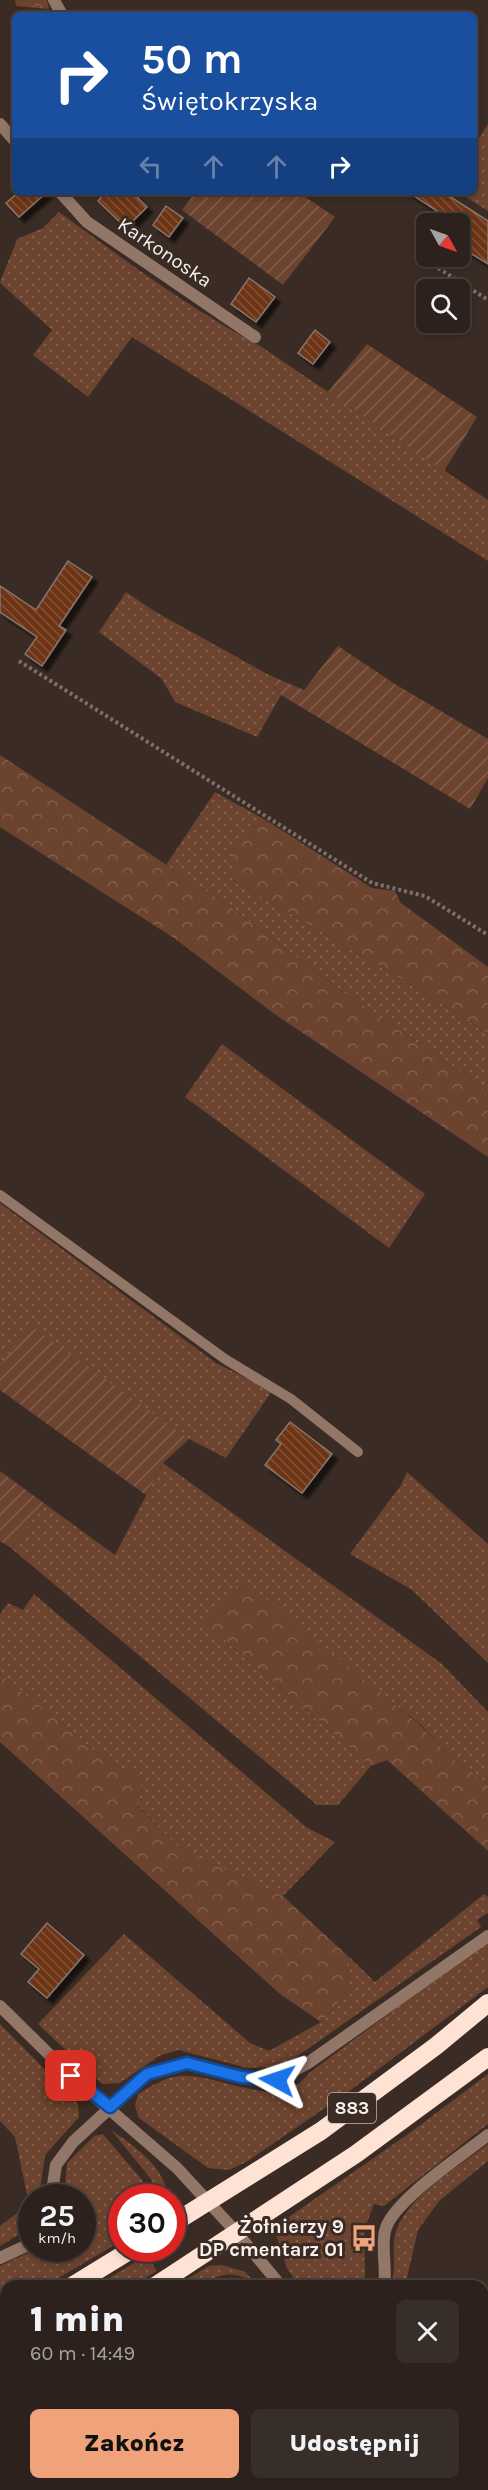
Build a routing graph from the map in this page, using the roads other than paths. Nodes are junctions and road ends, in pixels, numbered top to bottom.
1 (0, 124) edge
2 (12, 138) edge
3 (63, 195) edge
4 (255, 337) dead end
5 (0, 1195) edge
6 (358, 1452) dead end
7 (488, 1936) edge
8 (488, 2003) edge
9 (0, 2006) edge
10 (488, 2057) edge
11 (110, 2107) junction
12 (488, 2135) edge
13 (53, 2184) edge
14 (208, 2202) junction
15 (186, 2215) edge
16 (237, 2233) junction
17 (18, 2249) edge
18 (0, 2258) edge
19 (111, 2262) edge
20 (82, 2280) edge
21 (164, 2280) edge
22 (275, 2280) edge
23 (384, 2280) edge

1 - 2 street
3 - 4 street, Karkonoska
5 - 6 lane
7 - 11 street
8 - 14 highway, 883
9 - 11 street
10 - 16 highway, 883
11 - 13 street
11 - 14 street
12 - 23 street
14 - 15 highway, 883
14 - 16 street
16 - 21 highway, 883
16 - 22 street
17 - 18 street
19 - 20 highway

